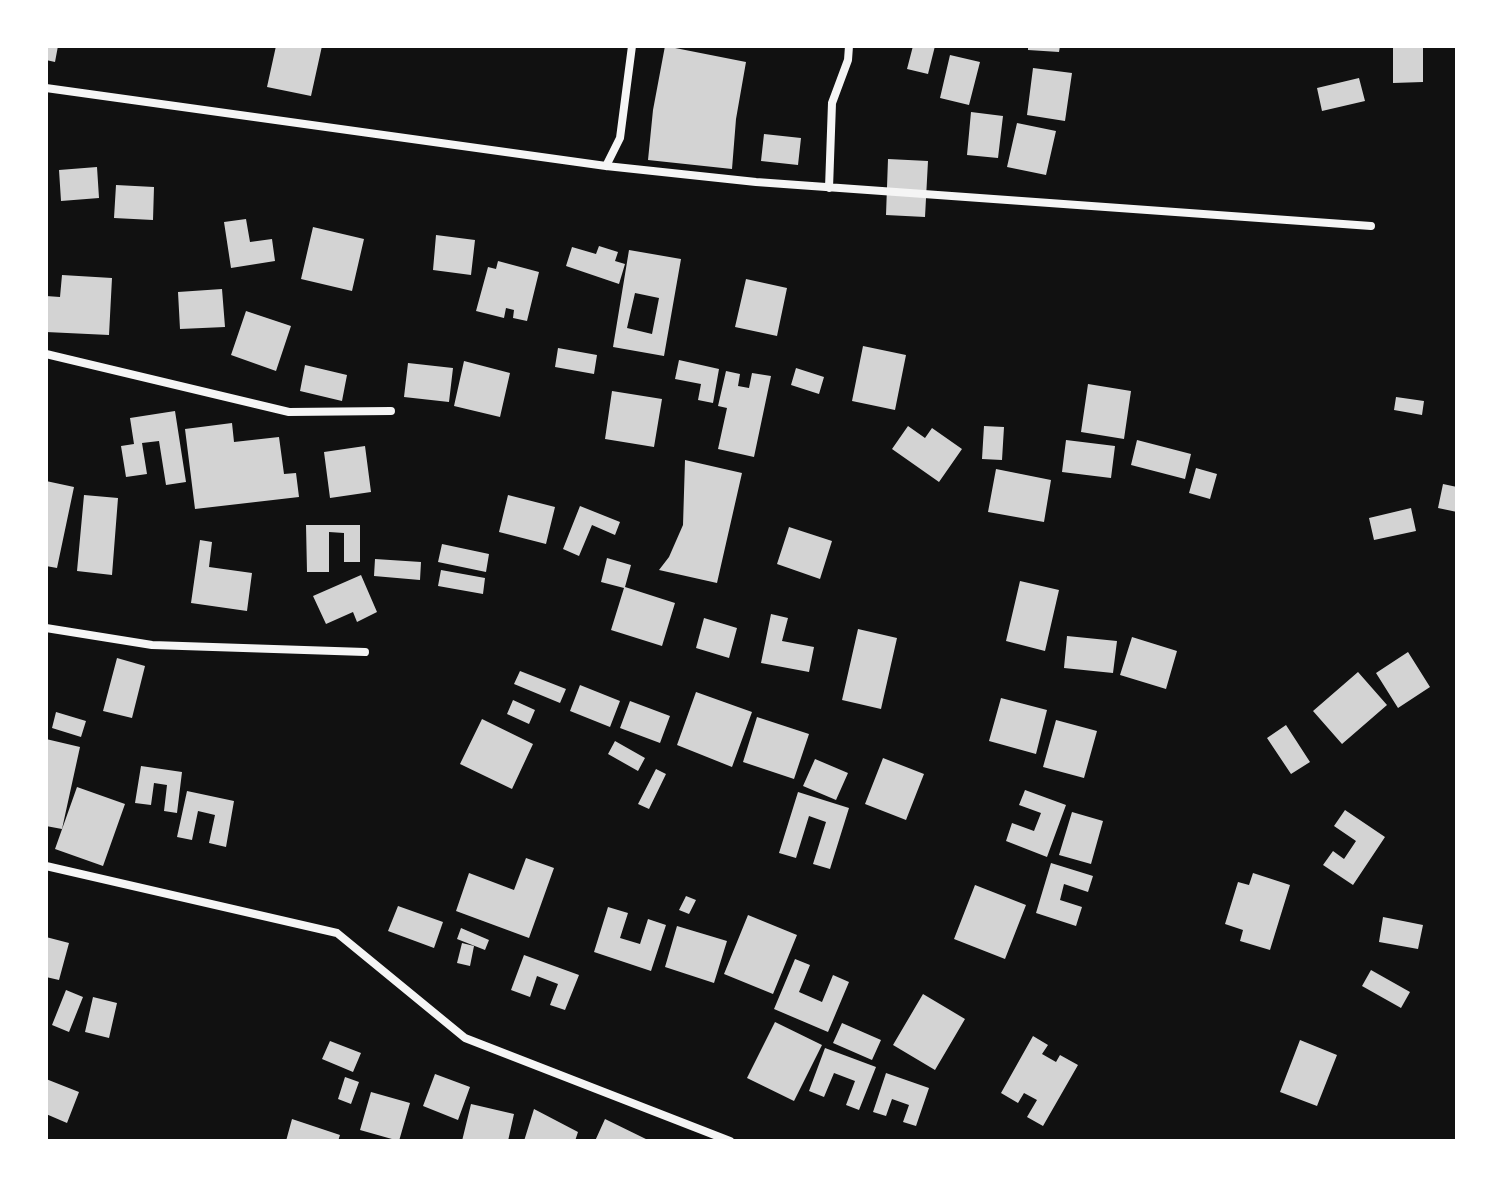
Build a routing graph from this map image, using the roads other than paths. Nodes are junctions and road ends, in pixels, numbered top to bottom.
1 (632, 46) edge
2 (849, 46) edge
3 (46, 88) edge
4 (606, 166) junction
5 (829, 188) junction
6 (1371, 226) dead end
7 (46, 354) edge
8 (391, 411) dead end
9 (46, 628) edge
10 (365, 652) dead end
11 (46, 866) edge
12 (730, 1141) edge

1 - 4 street
2 - 5 street
3 - 4 street
4 - 5 street
5 - 6 street
7 - 8 street
9 - 10 street
11 - 12 street

